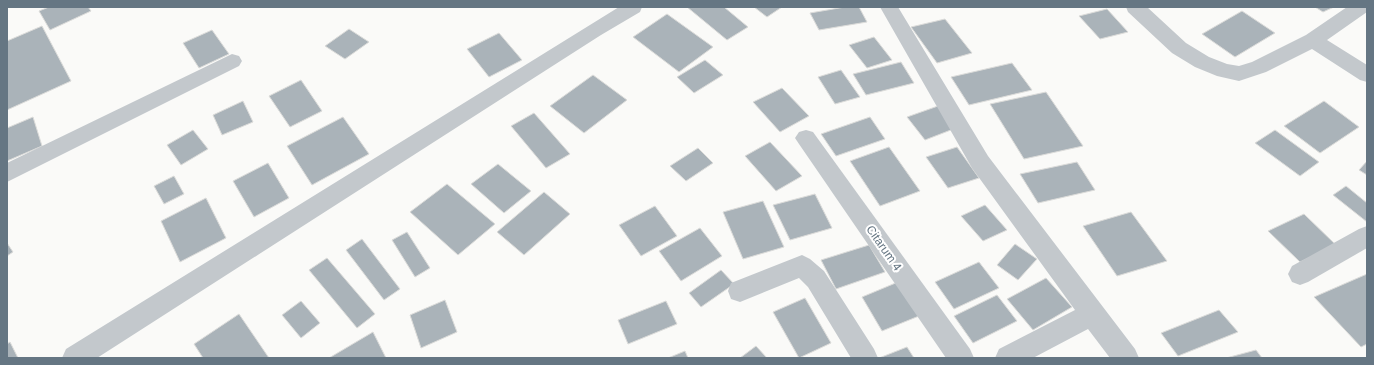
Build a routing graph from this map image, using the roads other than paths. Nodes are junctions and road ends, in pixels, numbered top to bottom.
1 (633, 7) edge
2 (889, 7) edge
3 (1135, 7) edge
4 (1360, 7) edge
5 (1313, 40) junction
6 (232, 61) dead end
7 (1367, 75) edge
8 (806, 138) dead end
9 (7, 173) edge
10 (1367, 236) edge
11 (1300, 274) dead end
12 (740, 292) dead end
13 (1092, 314) junction
14 (75, 358) edge
15 (865, 358) edge
16 (961, 358) edge
17 (1008, 358) edge
18 (1126, 358) edge

1 - 14 street
2 - 13 street
3 - 5 street
4 - 5 street
5 - 7 street
6 - 9 street
8 - 16 street, Citarum 4
10 - 11 street
12 - 15 street
13 - 17 street
13 - 18 street

